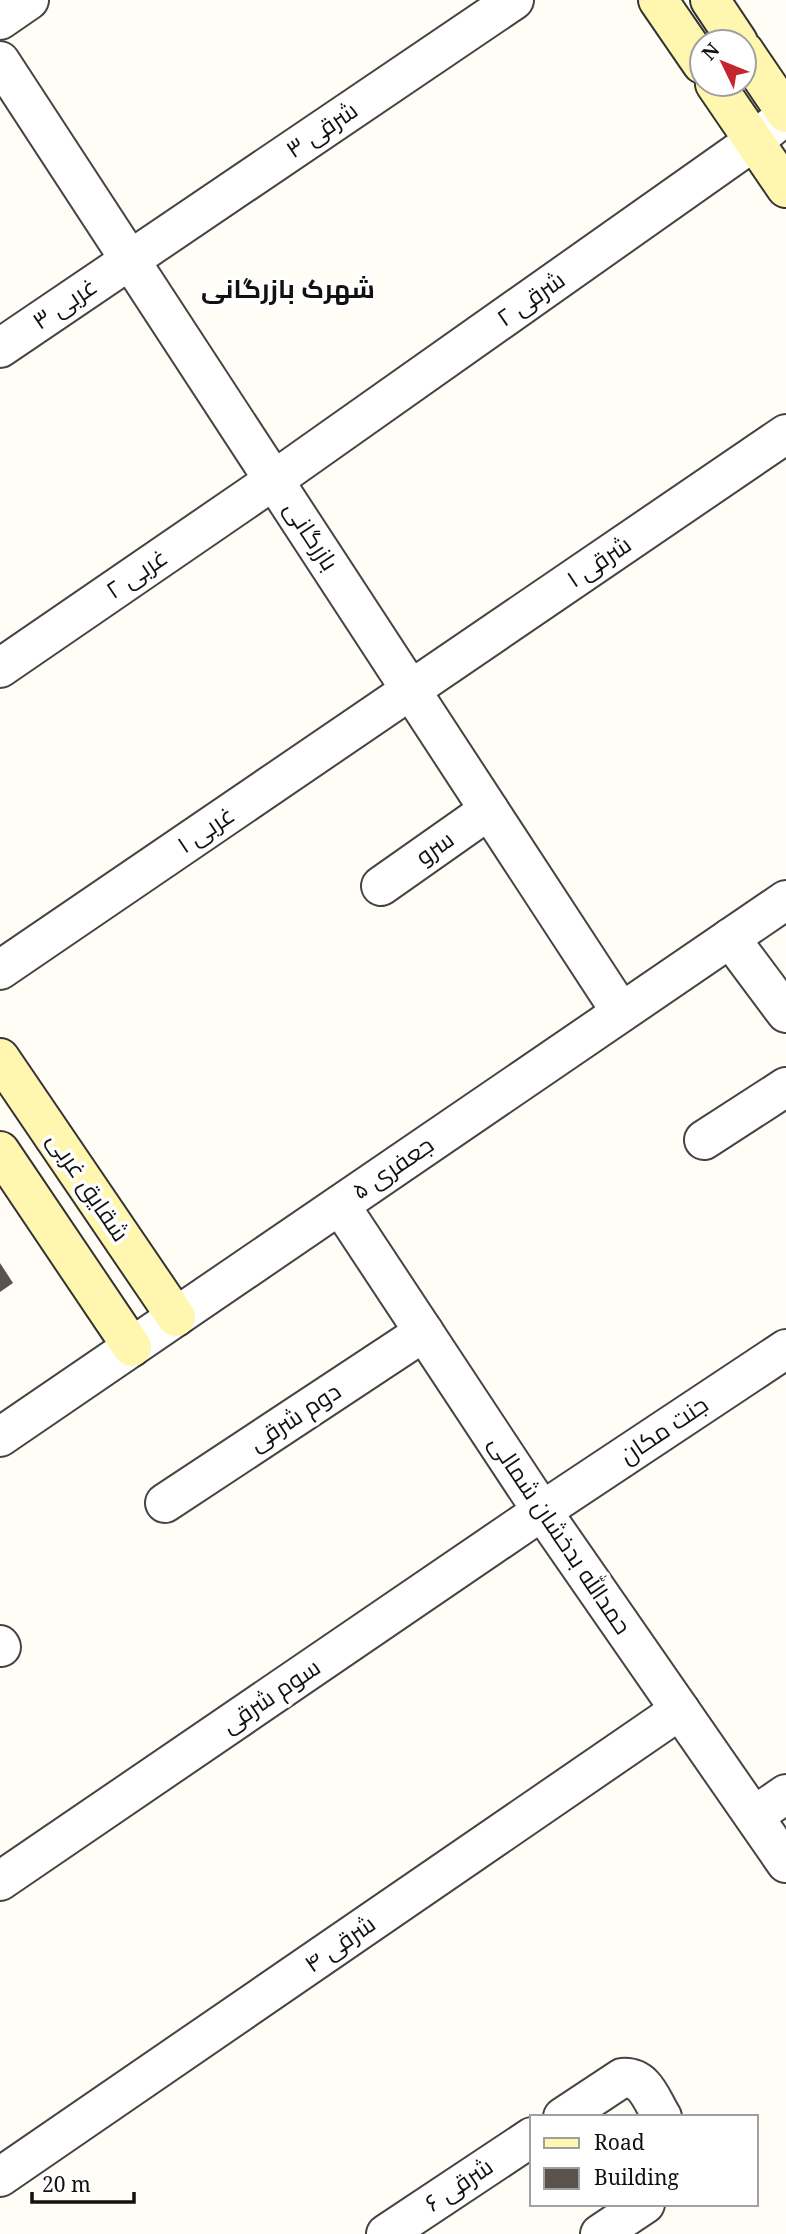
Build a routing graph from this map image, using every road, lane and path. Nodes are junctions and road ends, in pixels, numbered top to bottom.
1 (29, 0) edge
2 (514, 0) edge
3 (658, 0) edge
4 (710, 0) edge
5 (0, 20) edge
6 (729, 28) edge
7 (688, 44) edge
8 (0, 61) edge
9 (758, 72) edge
10 (725, 98) edge
11 (786, 114) edge
12 (754, 141) junction
13 (786, 188) edge
14 (130, 260) junction
15 (0, 348) edge
16 (786, 434) edge
17 (274, 480) junction
18 (0, 668) edge
19 (411, 690) junction
20 (489, 810) junction
21 (381, 886) dead end
22 (786, 900) edge
23 (730, 938) junction
24 (0, 970) edge
25 (621, 1012) junction
26 (786, 1013) edge
27 (0, 1058) edge
28 (786, 1087) edge
29 (704, 1140) dead end
30 (0, 1151) edge
31 (340, 1205) junction
32 (176, 1317) junction
33 (424, 1332) junction
34 (132, 1347) junction
35 (786, 1349) edge
36 (0, 1437) edge
37 (165, 1503) dead end
38 (542, 1511) junction
39 (680, 1710) junction
40 (786, 1794) edge
41 (754, 1816) junction
42 (786, 1863) edge
43 (0, 1881) edge
44 (566, 2115) edge
45 (661, 2115) edge
46 (530, 2138) edge
47 (0, 2177) edge
48 (642, 2206) edge
49 (386, 2234) edge
50 (600, 2234) edge

1 - 5 street
2 - 14 street, ۳ شرقی
3 - 7 street
4 - 6 street
8 - 14 street, بازرگانی
9 - 11 street
10 - 12 street
11 - 12 street, ۲ شرقی
12 - 13 street
12 - 17 street, ۲ شرقی
14 - 15 street, ۳ غربی
14 - 17 street, بازرگانی
16 - 19 street, ۱ شرقی
17 - 18 street, ۲ غربی
17 - 19 street, بازرگانی
19 - 20 street, بازرگانی
19 - 24 street, ۱ غربی
20 - 21 street, سرو
20 - 25 street, بازرگانی
22 - 23 street, جعفری ۵
23 - 25 street, جعفری ۵
23 - 26 street
25 - 31 street, جعفری ۵
27 - 32 street, شقایق غربی
28 - 29 street
30 - 34 street
31 - 32 street, جعفری ۵
31 - 33 street, حمدالله بدخشان شمالی
32 - 34 street, جعفری ۵
33 - 37 street, دوم شرقی
33 - 38 street, حمدالله بدخشان شمالی
34 - 36 street, جعفری ۵
35 - 38 street, جنت مکان
38 - 39 street, حمدالله بدخشان شمالی
38 - 43 street, سوم شرقی
39 - 41 street, حمدالله بدخشان شمالی
39 - 47 street, ۴ شرقی
40 - 41 street
41 - 42 street, حمدالله بدخشان شمالی
44 - 45 street
46 - 49 street, ۶ شرقی
48 - 50 street

